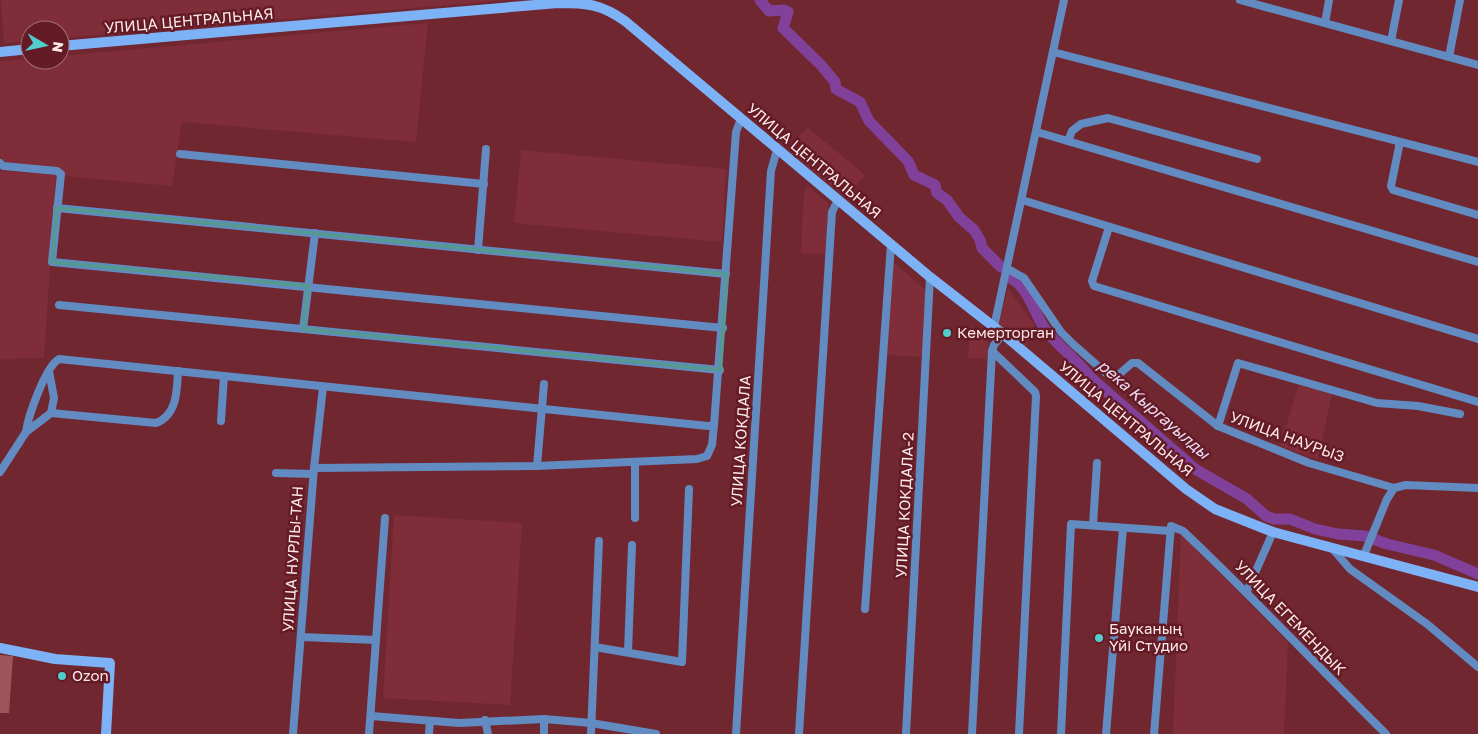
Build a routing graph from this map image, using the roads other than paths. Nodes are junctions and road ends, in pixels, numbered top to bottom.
1 (1064, 0) edge
2 (1240, 0) edge
3 (1329, 0) edge
4 (1398, 0) edge
5 (1460, 0) edge
6 (1270, 4) edge
7 (1325, 23) junction
8 (1391, 41) junction
9 (70, 45) edge
10 (20, 50) edge
11 (0, 52) edge
12 (1053, 52) junction
13 (1449, 57) junction
14 (1478, 65) edge
15 (740, 119) junction
16 (1036, 132) junction
17 (1068, 141) junction
18 (1400, 142) junction
19 (486, 149) dead end
20 (777, 150) junction
21 (180, 154) dead end
22 (1257, 159) dead end
23 (1478, 162) edge
24 (0, 163) edge
25 (484, 184) junction
26 (838, 200) junction
27 (1022, 200) junction
28 (57, 208) junction
29 (1478, 215) edge
30 (1109, 227) junction
31 (315, 233) junction
32 (891, 244) junction
33 (478, 250) junction
34 (1478, 262) edge
35 (1008, 269) junction
36 (726, 274) junction
37 (930, 277) junction
38 (308, 286) junction
39 (59, 304) dead end
40 (994, 327) junction
41 (723, 328) junction
42 (303, 329) junction
43 (1003, 334) junction
44 (1478, 339) edge
45 (992, 351) junction
46 (720, 370) junction
47 (49, 371) junction
48 (178, 371) junction
49 (224, 376) junction
50 (544, 384) dead end
51 (323, 387) junction
52 (1478, 402) edge
53 (542, 409) junction
54 (52, 414) junction
55 (1460, 414) dead end
56 (221, 421) dead end
57 (714, 424) junction
58 (1218, 426) junction
59 (26, 432) junction
60 (635, 462) junction
61 (1097, 462) dead end
62 (537, 466) junction
63 (313, 471) junction
64 (0, 472) edge
65 (276, 473) dead end
66 (1394, 488) junction
67 (1478, 488) edge
68 (690, 489) dead end
69 (385, 518) dead end
70 (635, 518) dead end
71 (1093, 525) junction
72 (1123, 528) junction
73 (1171, 529) junction
74 (1273, 532) junction
75 (599, 542) dead end
76 (632, 545) dead end
77 (1331, 547) junction
78 (1364, 555) junction
79 (1478, 586) edge
80 (1247, 591) junction
81 (866, 610) dead end
82 (301, 637) junction
83 (376, 640) junction
84 (595, 647) junction
85 (0, 648) edge
86 (628, 652) junction
87 (1478, 667) edge
88 (370, 716) junction
89 (544, 719) junction
90 (430, 720) junction
91 (485, 720) junction
92 (592, 723) junction
93 (617, 731) edge
94 (106, 734) edge
95 (294, 734) edge
96 (369, 734) edge
97 (429, 734) edge
98 (488, 734) edge
99 (544, 734) edge
100 (591, 734) edge
101 (656, 734) edge
102 (736, 734) edge
103 (799, 734) edge
104 (906, 734) edge
105 (972, 734) edge
106 (1019, 734) edge
107 (1061, 734) edge
108 (1106, 734) edge
109 (1154, 734) edge
110 (1386, 734) edge

1 - 12 street
2 - 6 street
3 - 7 street
4 - 8 street
5 - 13 street
6 - 7 street
7 - 8 street
8 - 13 street
9 - 15 main road, УЛИЦА ЦЕНТРАЛЬНАЯ
10 - 11 main road
12 - 16 street
12 - 18 street
13 - 14 street
15 - 20 main road, УЛИЦА ЦЕНТРАЛЬНАЯ
15 - 36 street
16 - 17 street
16 - 27 street
17 - 22 street
17 - 34 street
18 - 23 street
18 - 29 street
19 - 25 street
20 - 26 main road, УЛИЦА ЦЕНТРАЛЬНАЯ
20 - 102 street, УЛИЦА КОКДАЛА
21 - 25 street
24 - 28 street
25 - 33 street
26 - 32 main road, УЛИЦА ЦЕНТРАЛЬНАЯ
26 - 103 street
27 - 30 street
27 - 35 street
28 - 31 street
28 - 38 street
30 - 44 street
30 - 52 street
31 - 33 street
31 - 38 street
32 - 37 main road, УЛИЦА ЦЕНТРАЛЬНАЯ
32 - 81 street
33 - 36 street
35 - 40 street
35 - 58 street, УЛИЦА НАУРЫЗ
36 - 41 street
37 - 40 main road, УЛИЦА ЦЕНТРАЛЬНАЯ
37 - 104 street, УЛИЦА КОКДАЛА-2
38 - 41 street
38 - 42 street
39 - 42 street
40 - 43 main road, УЛИЦА ЦЕНТРАЛЬНАЯ
41 - 46 street
42 - 46 street
43 - 45 street
43 - 74 main road, УЛИЦА ЦЕНТРАЛЬНАЯ
45 - 105 street
45 - 106 street
46 - 57 street
47 - 48 street
47 - 54 street
47 - 59 street
48 - 49 street
48 - 54 street
49 - 51 street
49 - 56 street
50 - 53 street
51 - 53 street
51 - 63 street, УЛИЦА НУРЛЫ-ТАН
53 - 57 street
53 - 62 street
54 - 59 street
55 - 58 street
57 - 60 street
58 - 66 street, УЛИЦА НАУРЫЗ
59 - 64 street
60 - 62 street
60 - 70 street
61 - 71 street
62 - 63 street
63 - 65 street
63 - 82 street, УЛИЦА НУРЛЫ-ТАН
66 - 67 street, УЛИЦА НАУРЫЗ
66 - 78 street
68 - 86 street
69 - 83 street
71 - 72 street
71 - 107 street
72 - 73 street
72 - 108 street
73 - 80 street, УЛИЦА ЕГЕМЕНДЫК
73 - 109 street
74 - 77 main road, УЛИЦА ЦЕНТРАЛЬНАЯ
74 - 80 street
75 - 84 street
76 - 86 street
77 - 78 main road, УЛИЦА ЦЕНТРАЛЬНАЯ
77 - 87 street
78 - 79 main road, УЛИЦА ЦЕНТРАЛЬНАЯ
80 - 110 street, УЛИЦА ЕГЕМЕНДЫК
82 - 83 street
82 - 95 street, УЛИЦА НУРЛЫ-ТАН
83 - 88 street
84 - 86 street
84 - 92 street
85 - 94 main road
88 - 90 street
88 - 96 street
89 - 91 street
89 - 92 street
89 - 99 street
90 - 91 street
90 - 97 street
91 - 98 street
92 - 93 street
92 - 100 street
93 - 101 street

